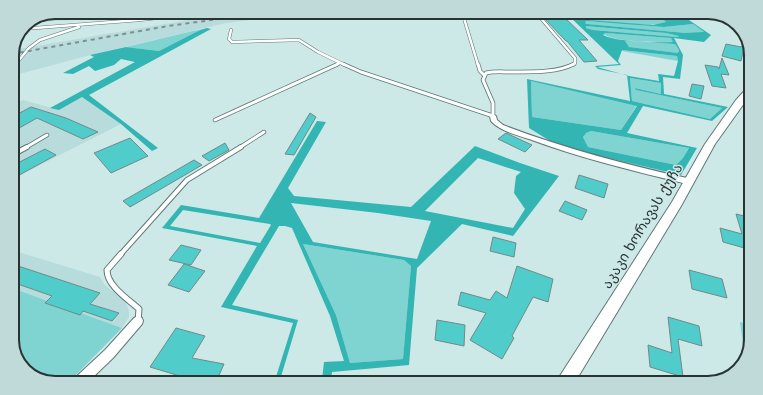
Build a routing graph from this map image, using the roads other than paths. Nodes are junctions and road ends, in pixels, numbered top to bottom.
1 (142, 19) edge
2 (464, 19) edge
3 (542, 19) edge
4 (93, 24) junction
5 (30, 29) edge
6 (231, 30) dead end
7 (19, 61) edge
8 (339, 63) junction
9 (484, 75) junction
10 (744, 97) edge
11 (493, 116) junction
12 (215, 120) dead end
13 (264, 132) dead end
14 (47, 135) dead end
15 (19, 151) edge
16 (687, 181) junction
17 (138, 321) joint
18 (85, 376) edge
19 (569, 376) edge

1 - 4 lane
2 - 9 lane
3 - 9 lane
4 - 5 lane
4 - 7 lane
6 - 8 lane
8 - 11 lane
8 - 12 lane
9 - 11 lane
10 - 16 street, აკაკი ხორავას ქუჩა
11 - 16 street
13 - 17 lane
14 - 15 lane
16 - 19 street, აკაკი ხორავას ქუჩა
17 - 18 street

